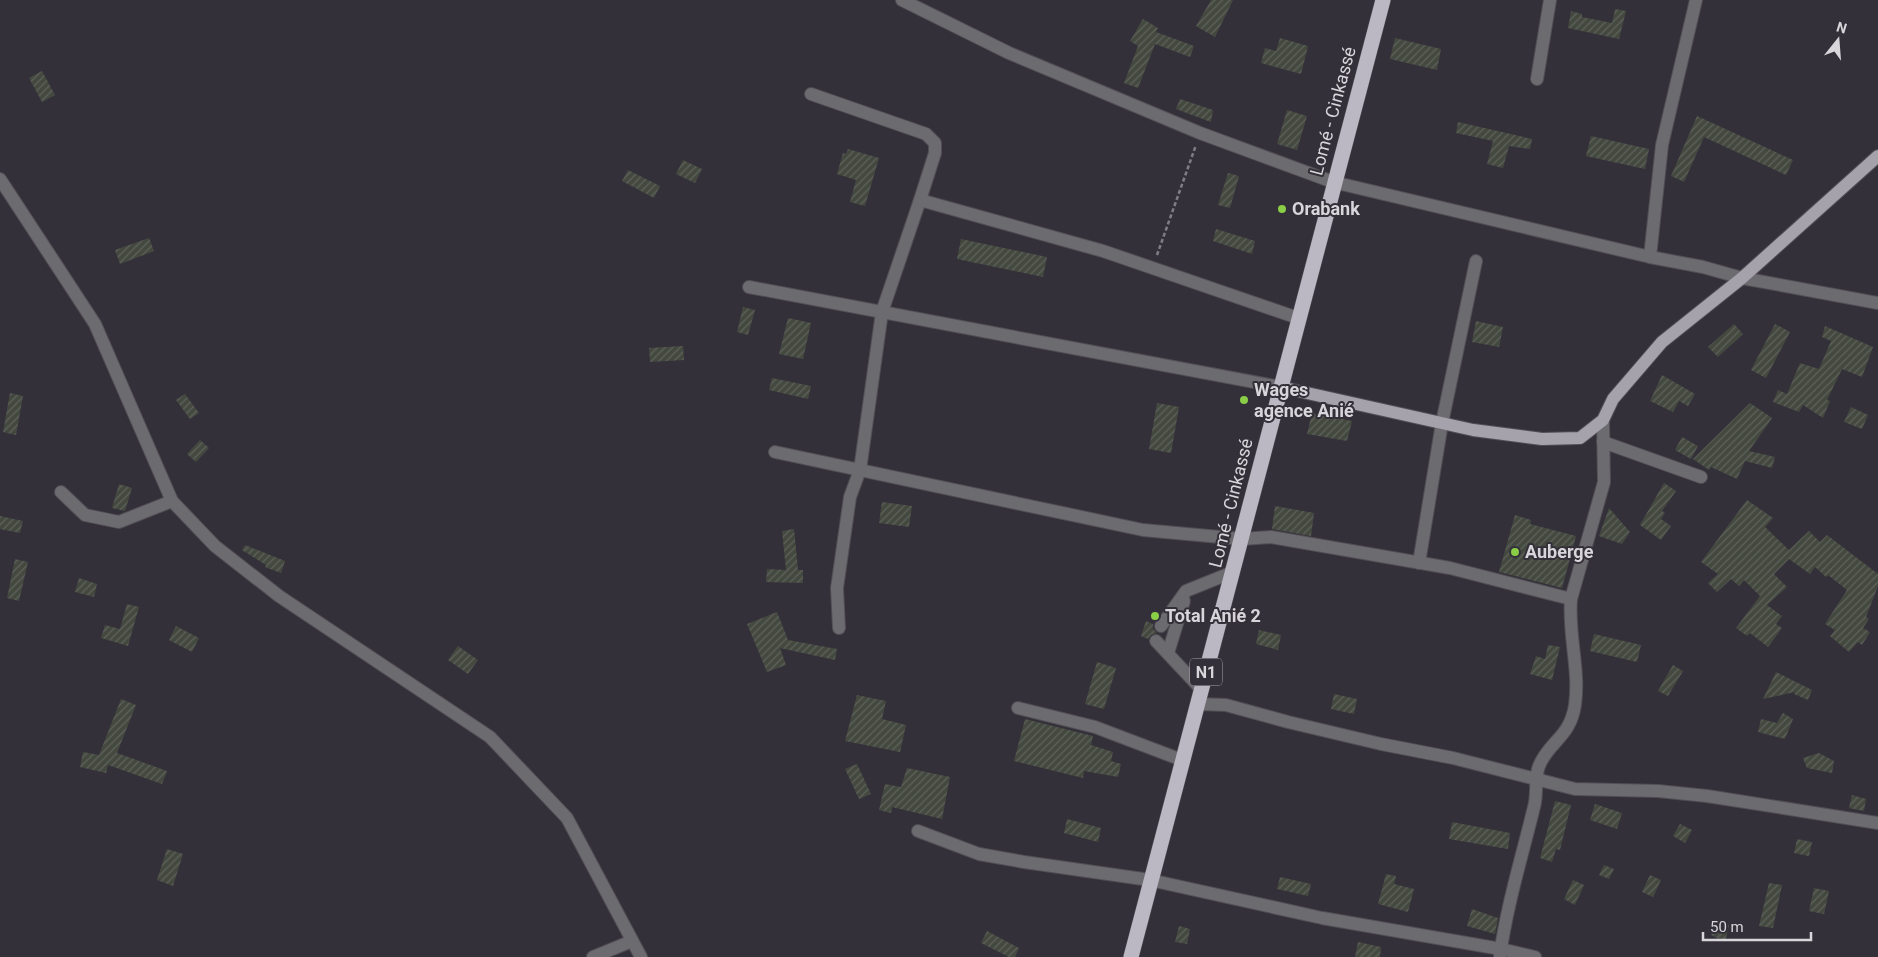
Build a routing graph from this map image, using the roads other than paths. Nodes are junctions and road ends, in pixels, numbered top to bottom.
1 (902, 0) edge
2 (1382, 0) edge
3 (1550, 0) edge
4 (1696, 0) edge
5 (1537, 79) dead end
6 (812, 94) dead end
7 (1878, 156) edge
8 (0, 179) edge
9 (1333, 182) junction
10 (920, 200) junction
11 (1650, 257) junction
12 (1476, 261) dead end
13 (1742, 278) junction
14 (749, 287) dead end
15 (1878, 304) edge
16 (882, 312) junction
17 (1298, 318) junction
18 (1280, 387) junction
19 (1603, 420) junction
20 (1442, 424) junction
21 (1603, 442) junction
22 (775, 452) dead end
23 (860, 470) junction
24 (1701, 477) dead end
25 (61, 492) dead end
26 (172, 501) junction
27 (1242, 539) junction
28 (1419, 563) junction
29 (1234, 572) junction
30 (1186, 592) junction
31 (1571, 599) junction
32 (1161, 626) dead end
33 (839, 628) dead end
34 (1156, 641) dead end
35 (1168, 653) junction
36 (1199, 696) junction
37 (1018, 708) dead end
38 (1182, 760) junction
39 (1535, 778) junction
40 (1878, 822) edge
41 (918, 830) dead end
42 (1150, 880) junction
43 (632, 941) junction
44 (1500, 953) edge
45 (593, 957) edge
46 (641, 957) edge
47 (1131, 957) edge
48 (1535, 957) edge

1 - 9 street
2 - 9 highway, Lomé - Cinkassé / N1
3 - 5 street
4 - 11 street
6 - 10 street
7 - 13 main road
8 - 26 street
9 - 11 street
9 - 17 highway, Lomé - Cinkassé / N1
10 - 16 street
10 - 17 street
11 - 13 street
12 - 20 street
13 - 15 street
13 - 19 main road
14 - 16 street
16 - 18 street
16 - 23 street
17 - 18 highway, Lomé - Cinkassé / N1
18 - 20 main road
18 - 27 highway, Lomé - Cinkassé / N1
19 - 20 main road
19 - 21 street
20 - 28 street
21 - 24 street
21 - 31 street
22 - 23 street
23 - 27 street
23 - 33 street
25 - 26 street
26 - 43 street
27 - 28 street
27 - 29 highway, Lomé - Cinkassé / N1
28 - 31 street
29 - 30 street
29 - 36 highway, Lomé - Cinkassé / N1
30 - 32 street
30 - 35 street
31 - 39 street
34 - 35 street
35 - 36 street
36 - 38 highway, Lomé - Cinkassé / N1
36 - 39 street
37 - 38 street
38 - 42 highway, Lomé - Cinkassé / N1
39 - 40 street
39 - 44 street
41 - 42 street
42 - 44 street
42 - 47 highway, Lomé - Cinkassé / N1
43 - 45 street
43 - 46 street
44 - 48 street

